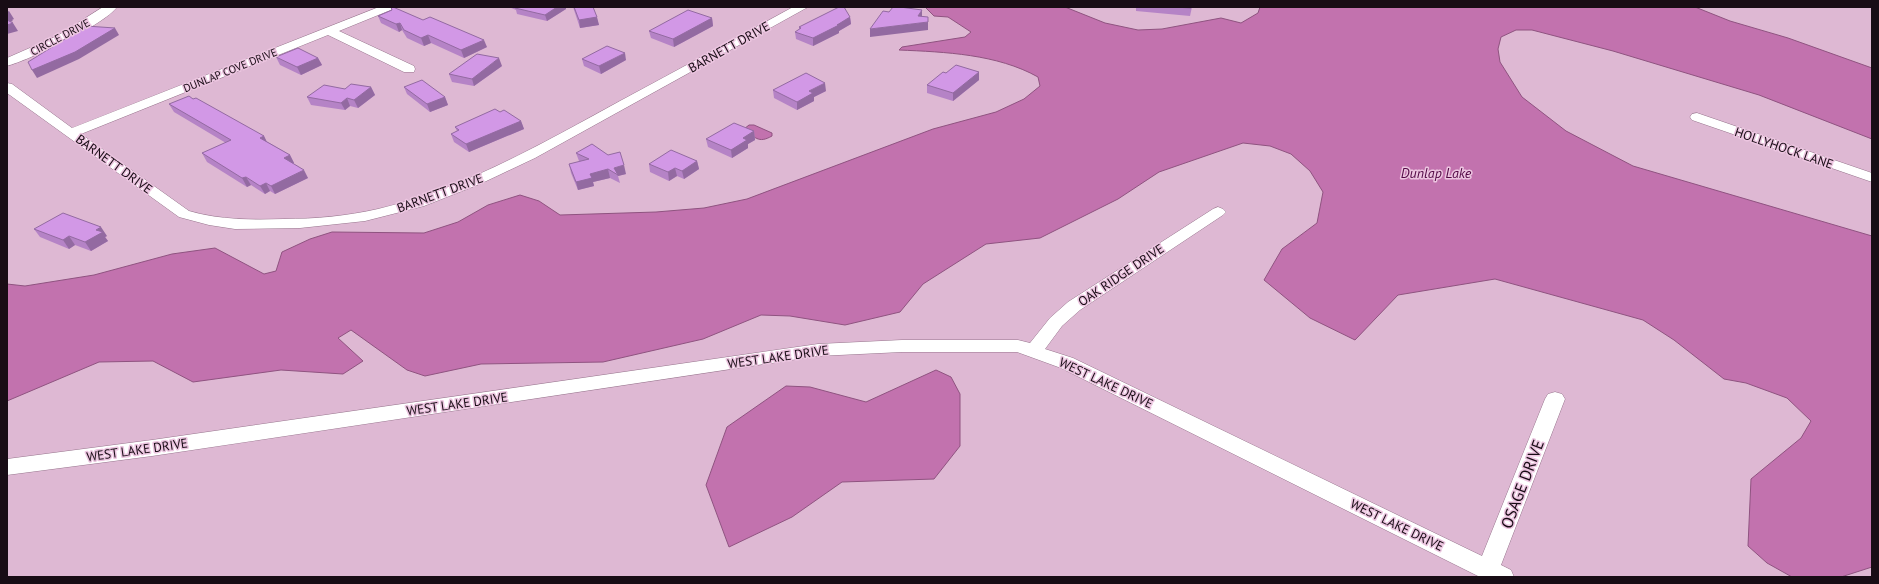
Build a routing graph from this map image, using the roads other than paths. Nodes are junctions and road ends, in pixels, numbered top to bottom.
1 (111, 7) edge
2 (389, 7) edge
3 (802, 7) edge
4 (329, 31) junction
5 (7, 62) edge
6 (409, 69) dead end
7 (7, 87) edge
8 (1697, 117) dead end
9 (71, 133) junction
10 (1872, 178) edge
11 (1218, 212) dead end
12 (1034, 351) junction
13 (1555, 399) dead end
14 (7, 467) edge
15 (1496, 573) edge

1 - 5 street, CIRCLE DRIVE
2 - 4 street, DUNLAP COVE DRIVE
3 - 9 street, BARNETT DRIVE
4 - 6 street
4 - 9 street, DUNLAP COVE DRIVE
7 - 9 street, BARNETT DRIVE
8 - 10 street, HOLLYHOCK LANE
11 - 12 street, OAK RIDGE DRIVE
12 - 14 street, WEST LAKE DRIVE
12 - 15 street, WEST LAKE DRIVE
13 - 15 street, OSAGE DRIVE

